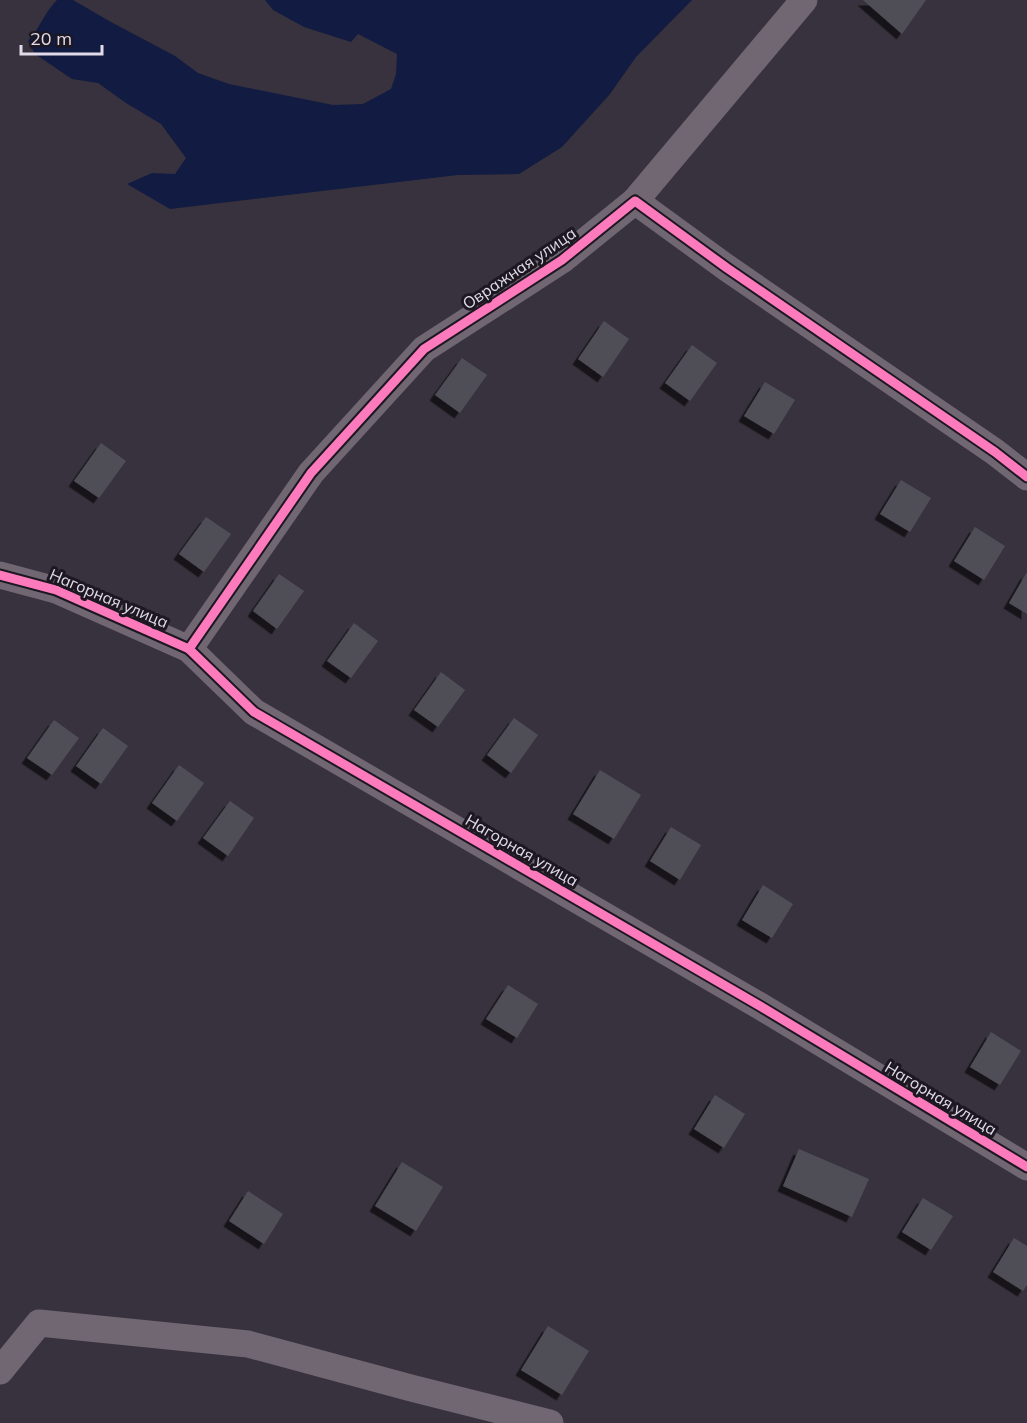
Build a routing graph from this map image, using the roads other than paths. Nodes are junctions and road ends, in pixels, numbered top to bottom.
1 (804, 0) edge
2 (635, 201) junction
3 (1027, 477) edge
4 (0, 574) edge
5 (189, 649) junction
6 (1027, 1167) edge
7 (0, 1371) edge
8 (550, 1423) edge

1 - 2 street, Овражная улица
2 - 3 street
2 - 5 street, Овражная улица
4 - 5 street, Нагорная улица
5 - 6 street, Нагорная улица
7 - 8 street

